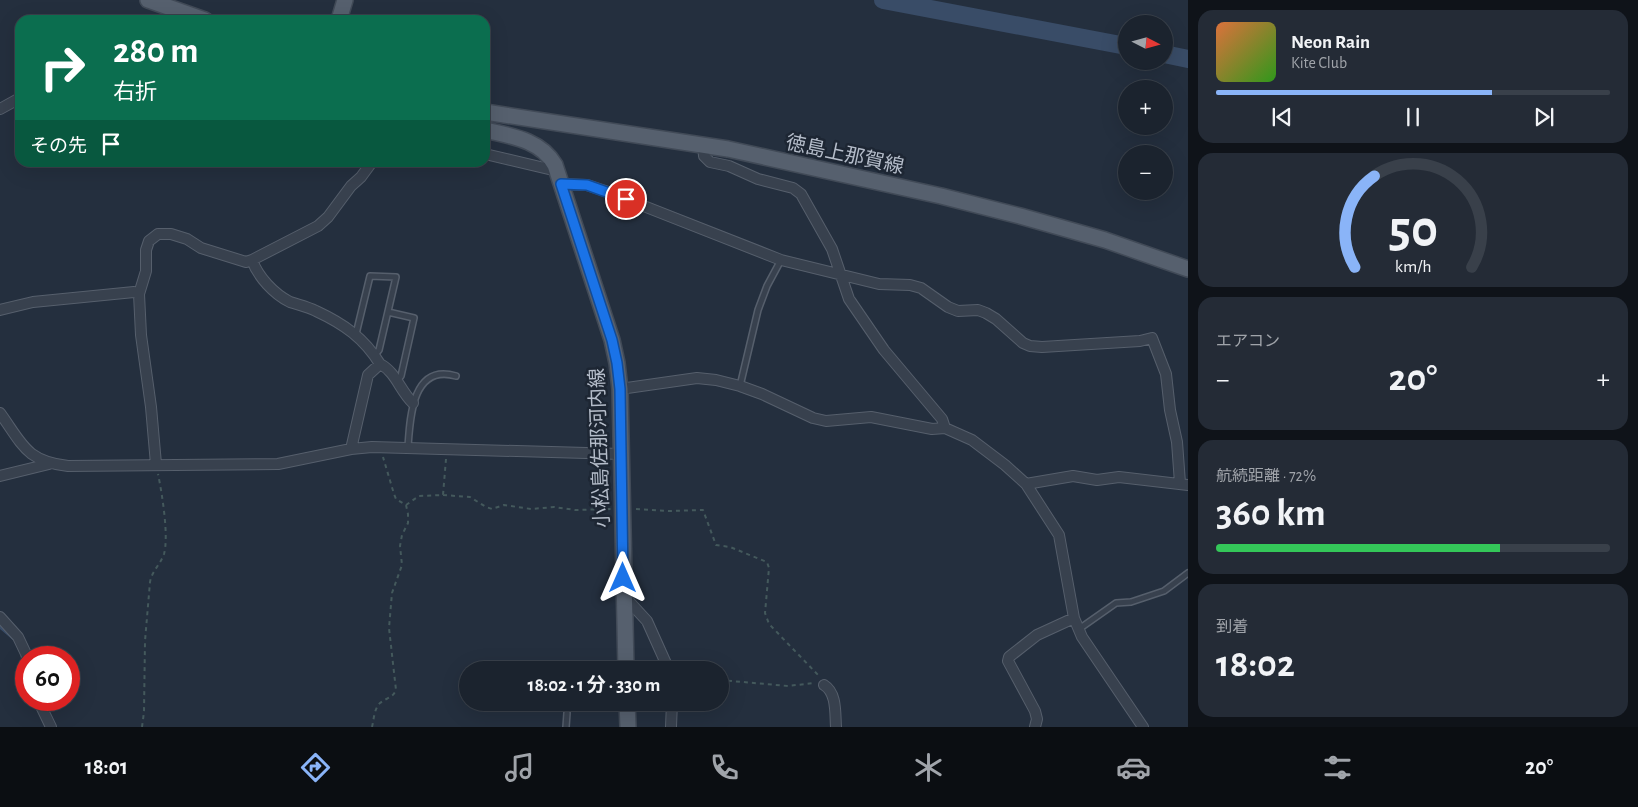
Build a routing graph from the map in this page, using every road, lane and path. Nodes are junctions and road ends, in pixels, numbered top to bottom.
1 (148, 0) edge
2 (345, 0) edge
3 (191, 15) edge
4 (340, 15) edge
5 (15, 101) edge
6 (0, 109) edge
7 (490, 113) edge
8 (490, 131) edge
9 (703, 145) junction
10 (490, 156) edge
11 (369, 167) edge
12 (559, 178) junction
13 (252, 260) junction
14 (781, 260) junction
15 (1188, 269) edge
16 (840, 275) junction
17 (139, 294) junction
18 (0, 310) edge
19 (388, 312) junction
20 (356, 334) junction
21 (377, 360) junction
22 (456, 376) dead end
23 (397, 380) junction
24 (740, 386) junction
25 (620, 389) junction
26 (413, 403) junction
27 (0, 413) edge
28 (945, 428) junction
29 (372, 447) junction
30 (351, 448) junction
31 (408, 448) junction
32 (446, 449) junction
33 (620, 454) junction
34 (49, 464) junction
35 (156, 464) junction
36 (0, 476) edge
37 (1026, 484) junction
38 (1184, 484) edge
39 (443, 495) junction
40 (406, 505) junction
41 (622, 509) junction
42 (1188, 573) edge
43 (623, 595) junction
44 (0, 617) edge
45 (1074, 618) junction
46 (1079, 630) junction
47 (22, 646) edge
48 (626, 661) edge
49 (664, 661) edge
50 (729, 681) edge
51 (824, 685) junction
52 (43, 711) edge
53 (627, 711) edge
54 (671, 711) edge
55 (567, 714) dead end
56 (51, 727) edge
57 (142, 727) edge
58 (372, 727) edge
59 (566, 727) edge
60 (628, 727) edge
61 (670, 727) edge
62 (836, 727) edge
63 (1035, 727) edge
64 (1143, 727) edge

1 - 3 main road
2 - 4 main road
5 - 6 street
7 - 9 main road, 徳島上那賀線
8 - 12 main road, 小松島佐那河内線
9 - 15 main road, 徳島上那賀線
9 - 16 street
10 - 12 street
11 - 13 street
12 - 14 street
12 - 25 main road, 小松島佐那河内線
13 - 17 street
13 - 20 street
14 - 16 street
14 - 24 lane
16 - 28 street
16 - 38 street
17 - 18 street
17 - 35 street
19 - 20 lane
19 - 21 lane
19 - 23 lane
20 - 21 street
21 - 23 street
21 - 30 street
22 - 26 lane
23 - 26 street
24 - 25 street
24 - 28 street
25 - 33 main road, 小松島佐那河内線
26 - 31 lane
27 - 34 street
28 - 37 street
29 - 30 street
29 - 31 street
29 - 40 path
30 - 35 street
31 - 32 street
32 - 33 street
32 - 39 path
33 - 41 main road, 小松島佐那河内線
34 - 35 street
34 - 36 street
35 - 57 path
37 - 38 street
37 - 45 street
39 - 40 path
39 - 41 path
40 - 58 path
41 - 43 main road, 小松島佐那河内線
41 - 51 path
42 - 46 lane
43 - 48 main road, 小松島佐那河内線
43 - 49 street
44 - 47 street
45 - 46 street
45 - 63 street
46 - 64 street
50 - 51 path
51 - 62 street
52 - 56 street
53 - 60 main road
54 - 61 street
55 - 59 lane

